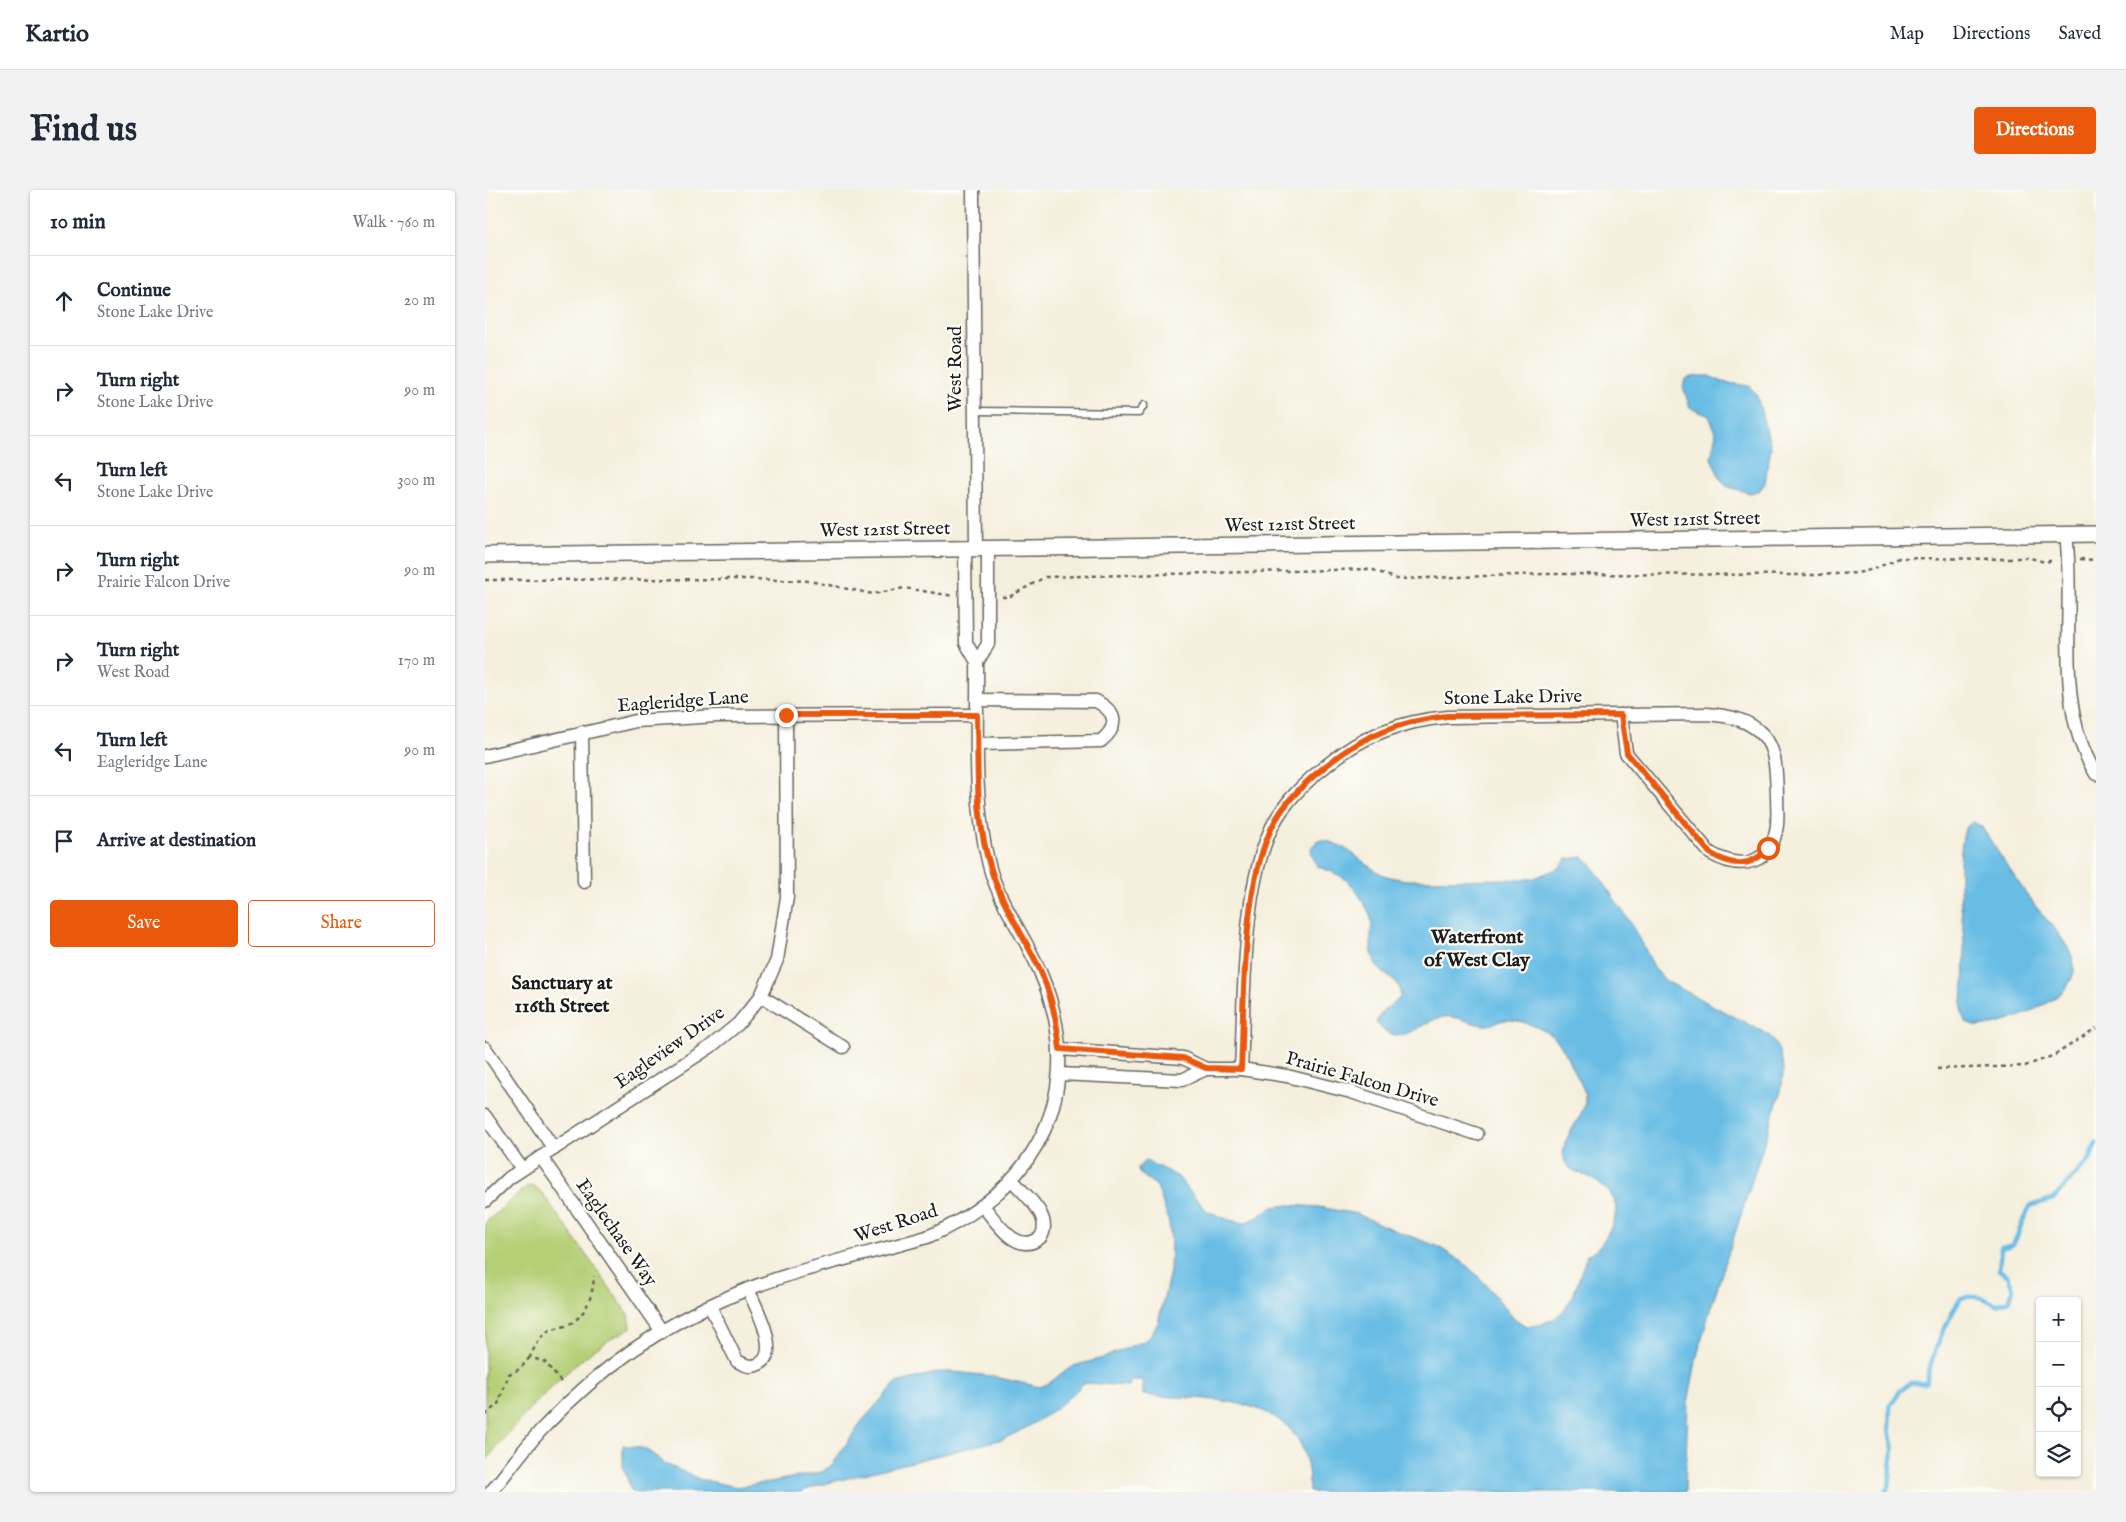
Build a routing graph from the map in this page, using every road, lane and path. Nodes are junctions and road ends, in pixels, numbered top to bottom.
1 (973, 190) edge
2 (1144, 405) dead end
3 (975, 411) junction
4 (2066, 534) junction
5 (2096, 534) edge
6 (976, 548) junction
7 (485, 555) edge
8 (2069, 559) junction
9 (2096, 560) edge
10 (485, 580) edge
11 (965, 596) junction
12 (988, 596) junction
13 (977, 662) junction
14 (977, 700) junction
15 (786, 715) junction
16 (977, 715) junction
17 (1621, 715) junction
18 (582, 732) junction
19 (978, 744) junction
20 (485, 756) edge
21 (2096, 774) edge
22 (585, 882) dead end
23 (761, 996) junction
24 (2096, 1028) edge
25 (843, 1047) dead end
26 (485, 1048) edge
27 (1060, 1049) junction
28 (1206, 1068) junction
29 (1241, 1069) junction
30 (1937, 1070) dead end
31 (1060, 1074) junction
32 (485, 1116) edge
33 (1477, 1134) dead end
34 (554, 1149) junction
35 (541, 1157) junction
36 (522, 1170) junction
37 (1011, 1180) junction
38 (485, 1201) edge
39 (983, 1206) junction
40 (594, 1276) dead end
41 (748, 1289) junction
42 (710, 1306) junction
43 (661, 1330) junction
44 (530, 1358) junction
45 (561, 1382) dead end
46 (485, 1415) edge
47 (491, 1492) edge

1 - 3 street, West Road
2 - 3 lane
3 - 6 street, West Road
4 - 5 street, West 121st Street
4 - 6 street, West 121st Street
4 - 8 street
6 - 7 street, West 121st Street
6 - 11 street, West Road
6 - 12 street, West Road
8 - 9 path
8 - 12 path
8 - 21 street
10 - 11 path
11 - 13 street, West Road
12 - 13 street, West Road
13 - 14 street, West Road
14 - 16 street, West Road
14 - 19 street
15 - 16 street, Eagleridge Lane
15 - 18 street, Eagleridge Lane
15 - 23 street, Eagleview Drive
16 - 19 street, West Road
17 - 17 street, Stone Lake Drive
17 - 29 street, Stone Lake Drive
18 - 20 street, Eagleridge Lane
18 - 22 street
19 - 27 street, West Road
23 - 25 street
23 - 34 street, Eagleview Drive
24 - 30 path
26 - 34 street
27 - 28 street, Prairie Falcon Drive
27 - 31 street, West Road
28 - 29 street, Prairie Falcon Drive
28 - 31 street, Prairie Falcon Drive
29 - 33 street, Prairie Falcon Drive
31 - 37 street, West Road
32 - 36 street
34 - 35 street, Eagleview Drive
35 - 36 street, Eagleview Drive
35 - 43 street, Eaglechase Way
36 - 38 street, Eagleview Drive
37 - 39 street, West Road
37 - 39 street
39 - 41 street, West Road
40 - 44 path
41 - 42 street, West Road
41 - 42 street
42 - 43 street, West Road
43 - 47 street, West Road
44 - 45 path
44 - 46 path

